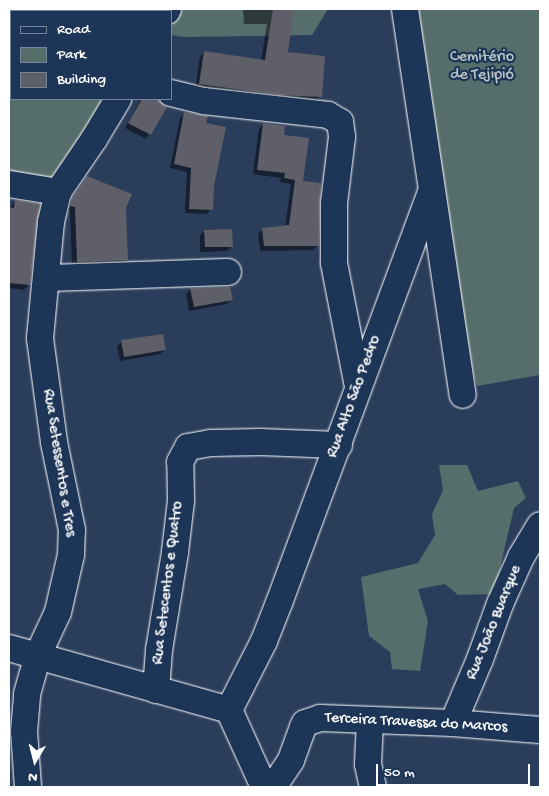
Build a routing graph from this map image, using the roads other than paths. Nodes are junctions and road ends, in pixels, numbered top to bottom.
1 (405, 9) edge
2 (172, 93) edge
3 (117, 100) edge
4 (9, 184) edge
5 (58, 192) junction
6 (431, 192) junction
7 (228, 272) dead end
8 (47, 278) junction
9 (358, 387) junction
10 (463, 395) dead end
11 (339, 445) junction
12 (540, 525) edge
13 (9, 648) edge
14 (38, 655) junction
15 (156, 690) junction
16 (229, 710) junction
17 (370, 721) junction
18 (453, 723) junction
19 (540, 730) edge
20 (28, 787) edge
21 (264, 787) edge
22 (273, 787) edge
23 (373, 787) edge

1 - 6 street
2 - 9 street
3 - 5 street
4 - 5 street
5 - 8 street, Rua Setessentos e Tres
6 - 9 street, Rua Alto São Pedro
6 - 10 street
7 - 8 street
8 - 14 street, Rua Setessentos e Tres
9 - 11 street, Rua Alto São Pedro
11 - 15 street, Rua Setecentos e Quatro
11 - 16 street, Rua Alto São Pedro
12 - 18 street, Rua João Buarque
13 - 14 street
14 - 15 street
14 - 20 street, Rua Setessentos e Tres
15 - 16 street
16 - 21 street
17 - 18 street, Terceira Travessa do Marcos
17 - 22 street, Terceira Travessa do Marcos
17 - 23 street
18 - 19 street, Terceira Travessa do Marcos

